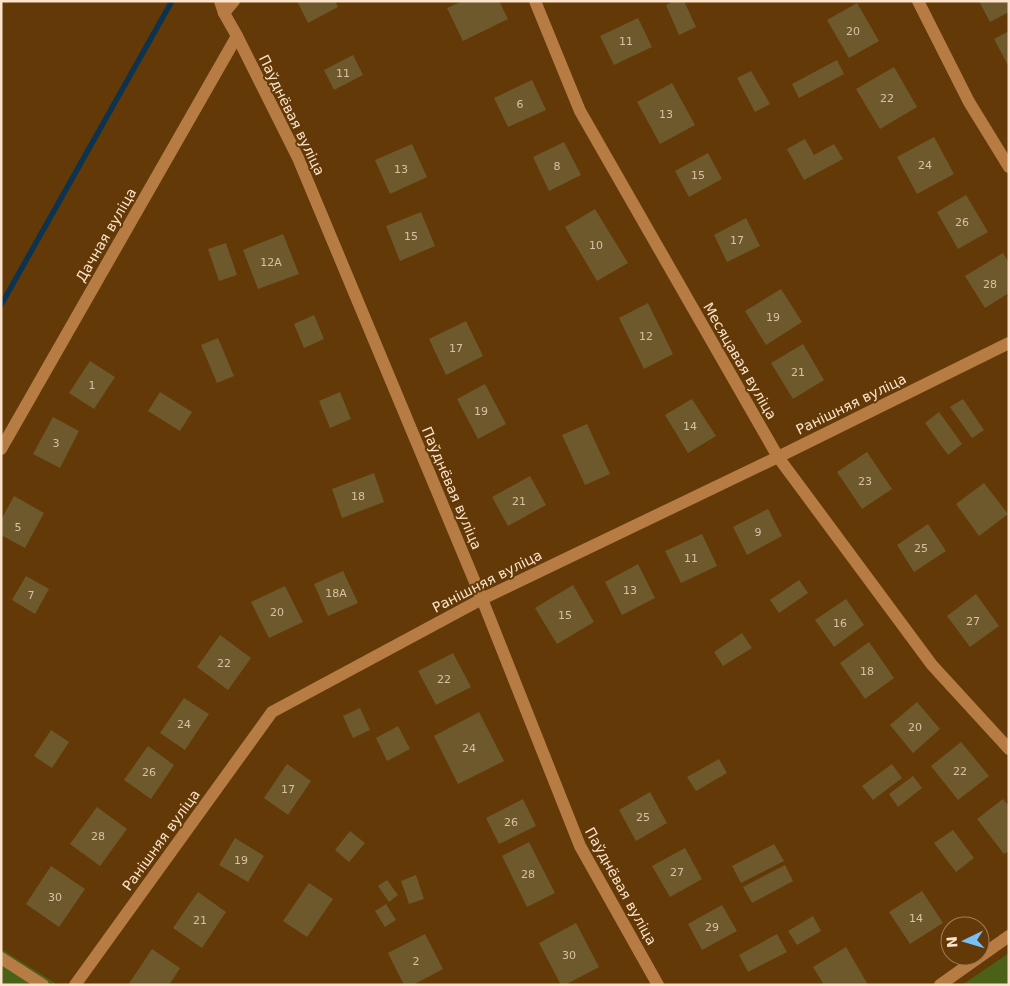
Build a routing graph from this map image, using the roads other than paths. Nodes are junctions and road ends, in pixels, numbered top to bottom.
1 (234, 1) edge
2 (535, 1) edge
3 (918, 1) edge
4 (222, 7) edge
5 (238, 36) junction
6 (1009, 167) edge
7 (1009, 343) edge
8 (1, 449) edge
9 (778, 457) junction
10 (482, 598) junction
11 (1009, 749) edge
12 (1009, 936) edge
13 (1, 958) edge
14 (43, 985) edge
15 (75, 985) edge
16 (658, 985) edge
17 (940, 985) edge

1 - 4 street
2 - 9 street, Месяцавая вуліца
3 - 6 street
4 - 5 street, Паўднёвая вуліца
5 - 8 street, Дачная вуліца
5 - 10 street, Паўднёвая вуліца
7 - 9 street, Ранішняя вуліца
9 - 10 street, Ранішняя вуліца
9 - 11 street, Месяцавая вуліца
10 - 15 street, Ранішняя вуліца
10 - 16 street, Паўднёвая вуліца
12 - 17 street
13 - 14 street

